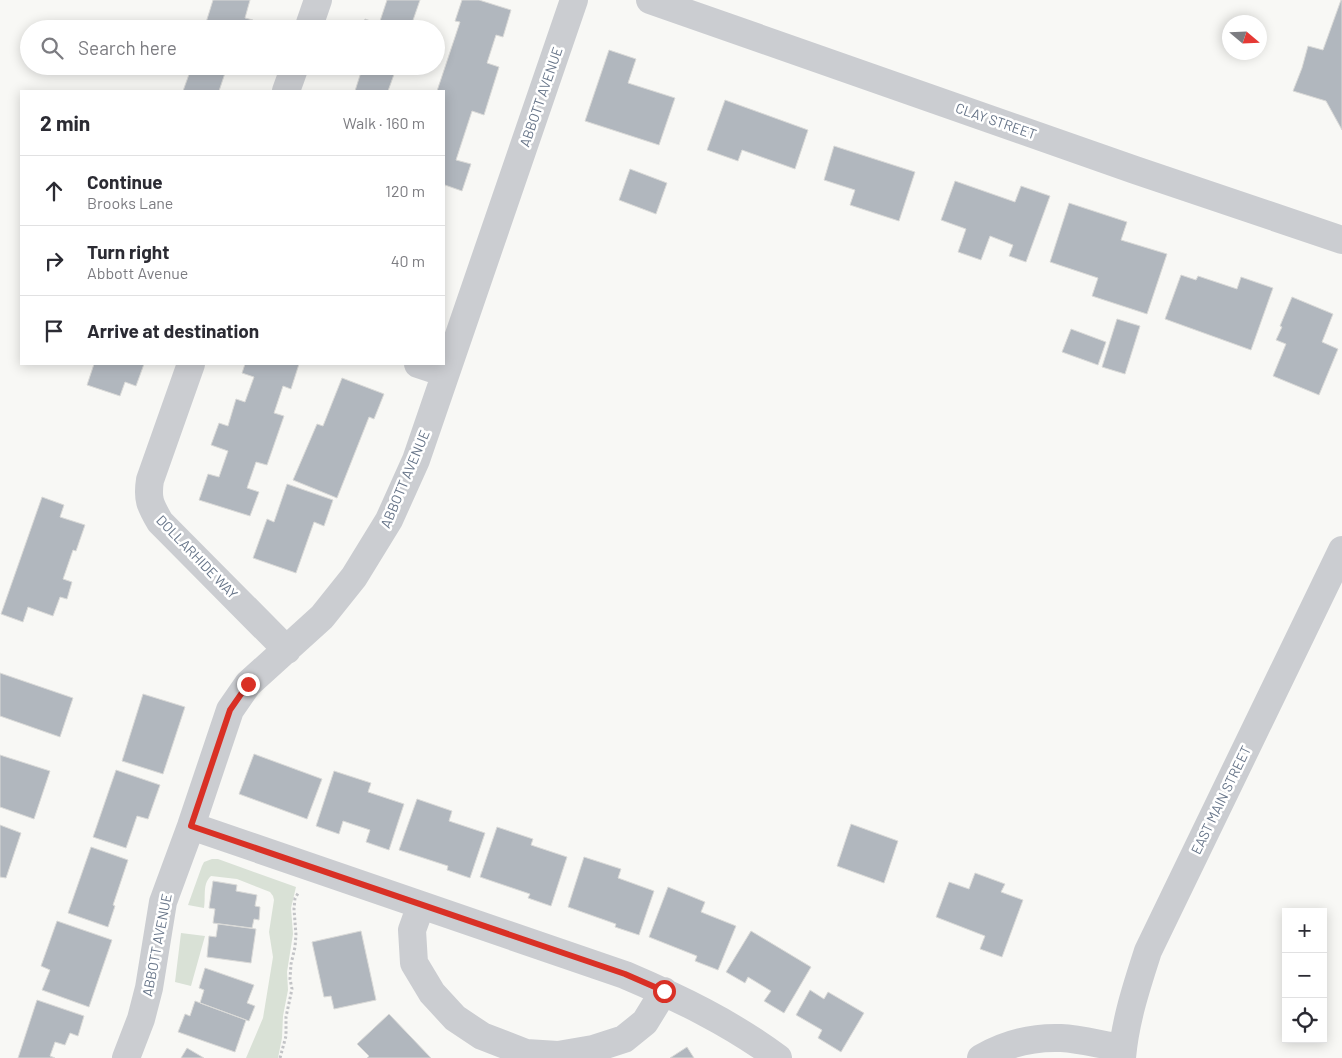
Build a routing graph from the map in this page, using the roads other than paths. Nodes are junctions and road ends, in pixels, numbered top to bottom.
1 (318, 0) edge
2 (574, 0) edge
3 (650, 0) edge
4 (311, 20) edge
5 (292, 75) edge
6 (286, 90) edge
7 (1342, 240) edge
8 (191, 365) edge
9 (421, 365) edge
10 (445, 373) junction
11 (1342, 550) edge
12 (287, 650) junction
13 (191, 826) junction
14 (421, 905) junction
15 (664, 991) junction
16 (1122, 1053) edge
17 (126, 1058) edge
18 (778, 1058) edge
19 (981, 1058) edge

1 - 4 street
2 - 10 street, ABBOTT AVENUE
3 - 7 street, CLAY STREET
5 - 6 street
8 - 12 street, DOLLARHIDE WAY
9 - 10 street
10 - 12 street, ABBOTT AVENUE
11 - 16 street, EAST MAIN STREET
12 - 13 street, ABBOTT AVENUE
13 - 14 street
13 - 17 street, ABBOTT AVENUE
14 - 15 street
14 - 15 street
15 - 18 street
16 - 19 street

